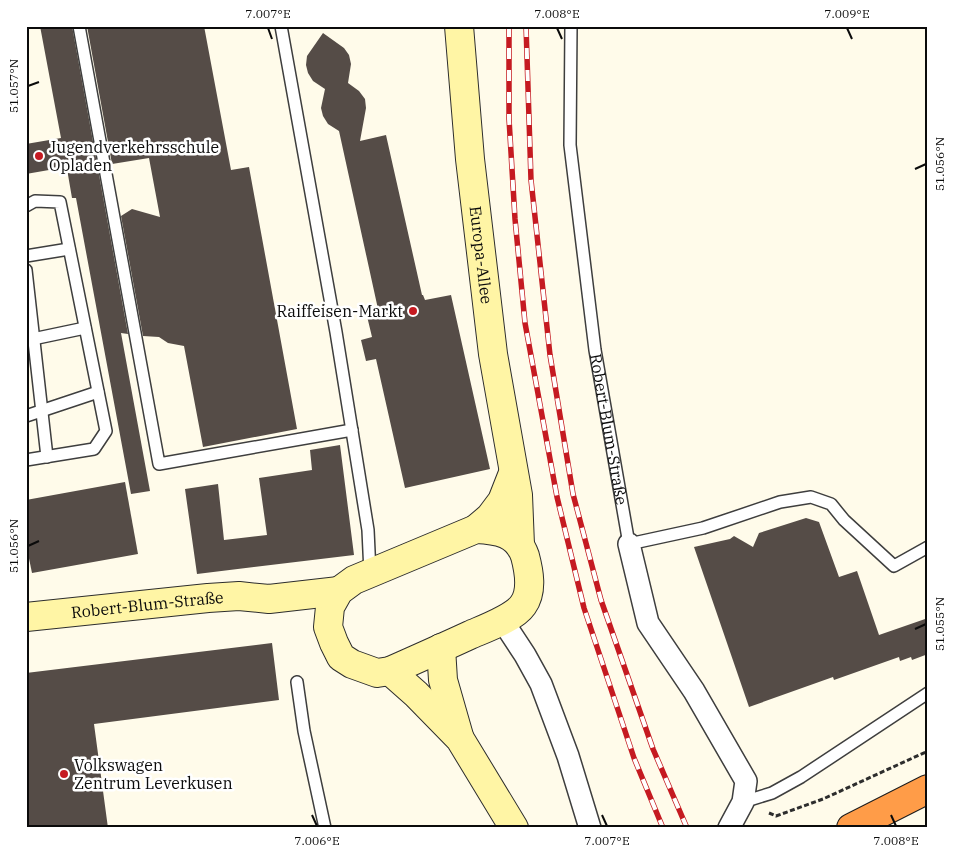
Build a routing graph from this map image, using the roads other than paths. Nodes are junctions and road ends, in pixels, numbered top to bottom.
1 (79, 26) edge
2 (282, 26) edge
3 (571, 26) edge
4 (460, 29) edge
5 (26, 206) edge
6 (69, 249) junction
7 (26, 256) edge
8 (26, 270) edge
9 (85, 328) junction
10 (30, 339) edge
11 (98, 392) junction
12 (42, 411) junction
13 (26, 416) edge
14 (352, 430) junction
15 (47, 457) junction
16 (26, 460) edge
17 (513, 473) junction
18 (476, 529) junction
19 (520, 544) junction
20 (629, 544) junction
21 (928, 547) edge
22 (370, 573) junction
23 (339, 591) junction
24 (269, 599) junction
25 (26, 617) edge
26 (502, 620) junction
27 (328, 627) junction
28 (441, 648) junction
29 (390, 671) junction
30 (297, 682) dead end
31 (928, 693) edge
32 (460, 740) junction
33 (928, 789) edge
34 (743, 802) junction
35 (325, 828) edge
36 (514, 828) edge
37 (590, 828) edge
38 (729, 828) edge
39 (851, 828) edge

1 - 14 lane
2 - 14 lane
3 - 20 lane, Robert-Blum-Straße
4 - 17 main road, Europa-Allee
5 - 6 lane
6 - 7 lane
6 - 9 lane
8 - 10 lane
9 - 10 lane
9 - 11 lane
10 - 12 lane
11 - 12 lane
11 - 15 lane
12 - 13 lane
12 - 15 lane
14 - 22 lane
15 - 16 lane
17 - 18 main road
17 - 19 main road, Europa-Allee
18 - 19 main road
18 - 22 main road
19 - 26 main road, Europa-Allee
20 - 21 lane
20 - 34 street, Robert-Blum-Straße
22 - 23 main road
23 - 24 main road, Robert-Blum-Straße
23 - 27 main road
24 - 25 main road, Robert-Blum-Straße
24 - 27 main road, Robert-Blum-Straße
26 - 28 main road, Europa-Allee
26 - 37 street
27 - 29 main road
28 - 29 main road, Europa-Allee
28 - 32 main road
29 - 32 main road
30 - 35 lane
31 - 34 lane
32 - 36 main road
33 - 39 highway
34 - 38 street, Robert-Blum-Straße

